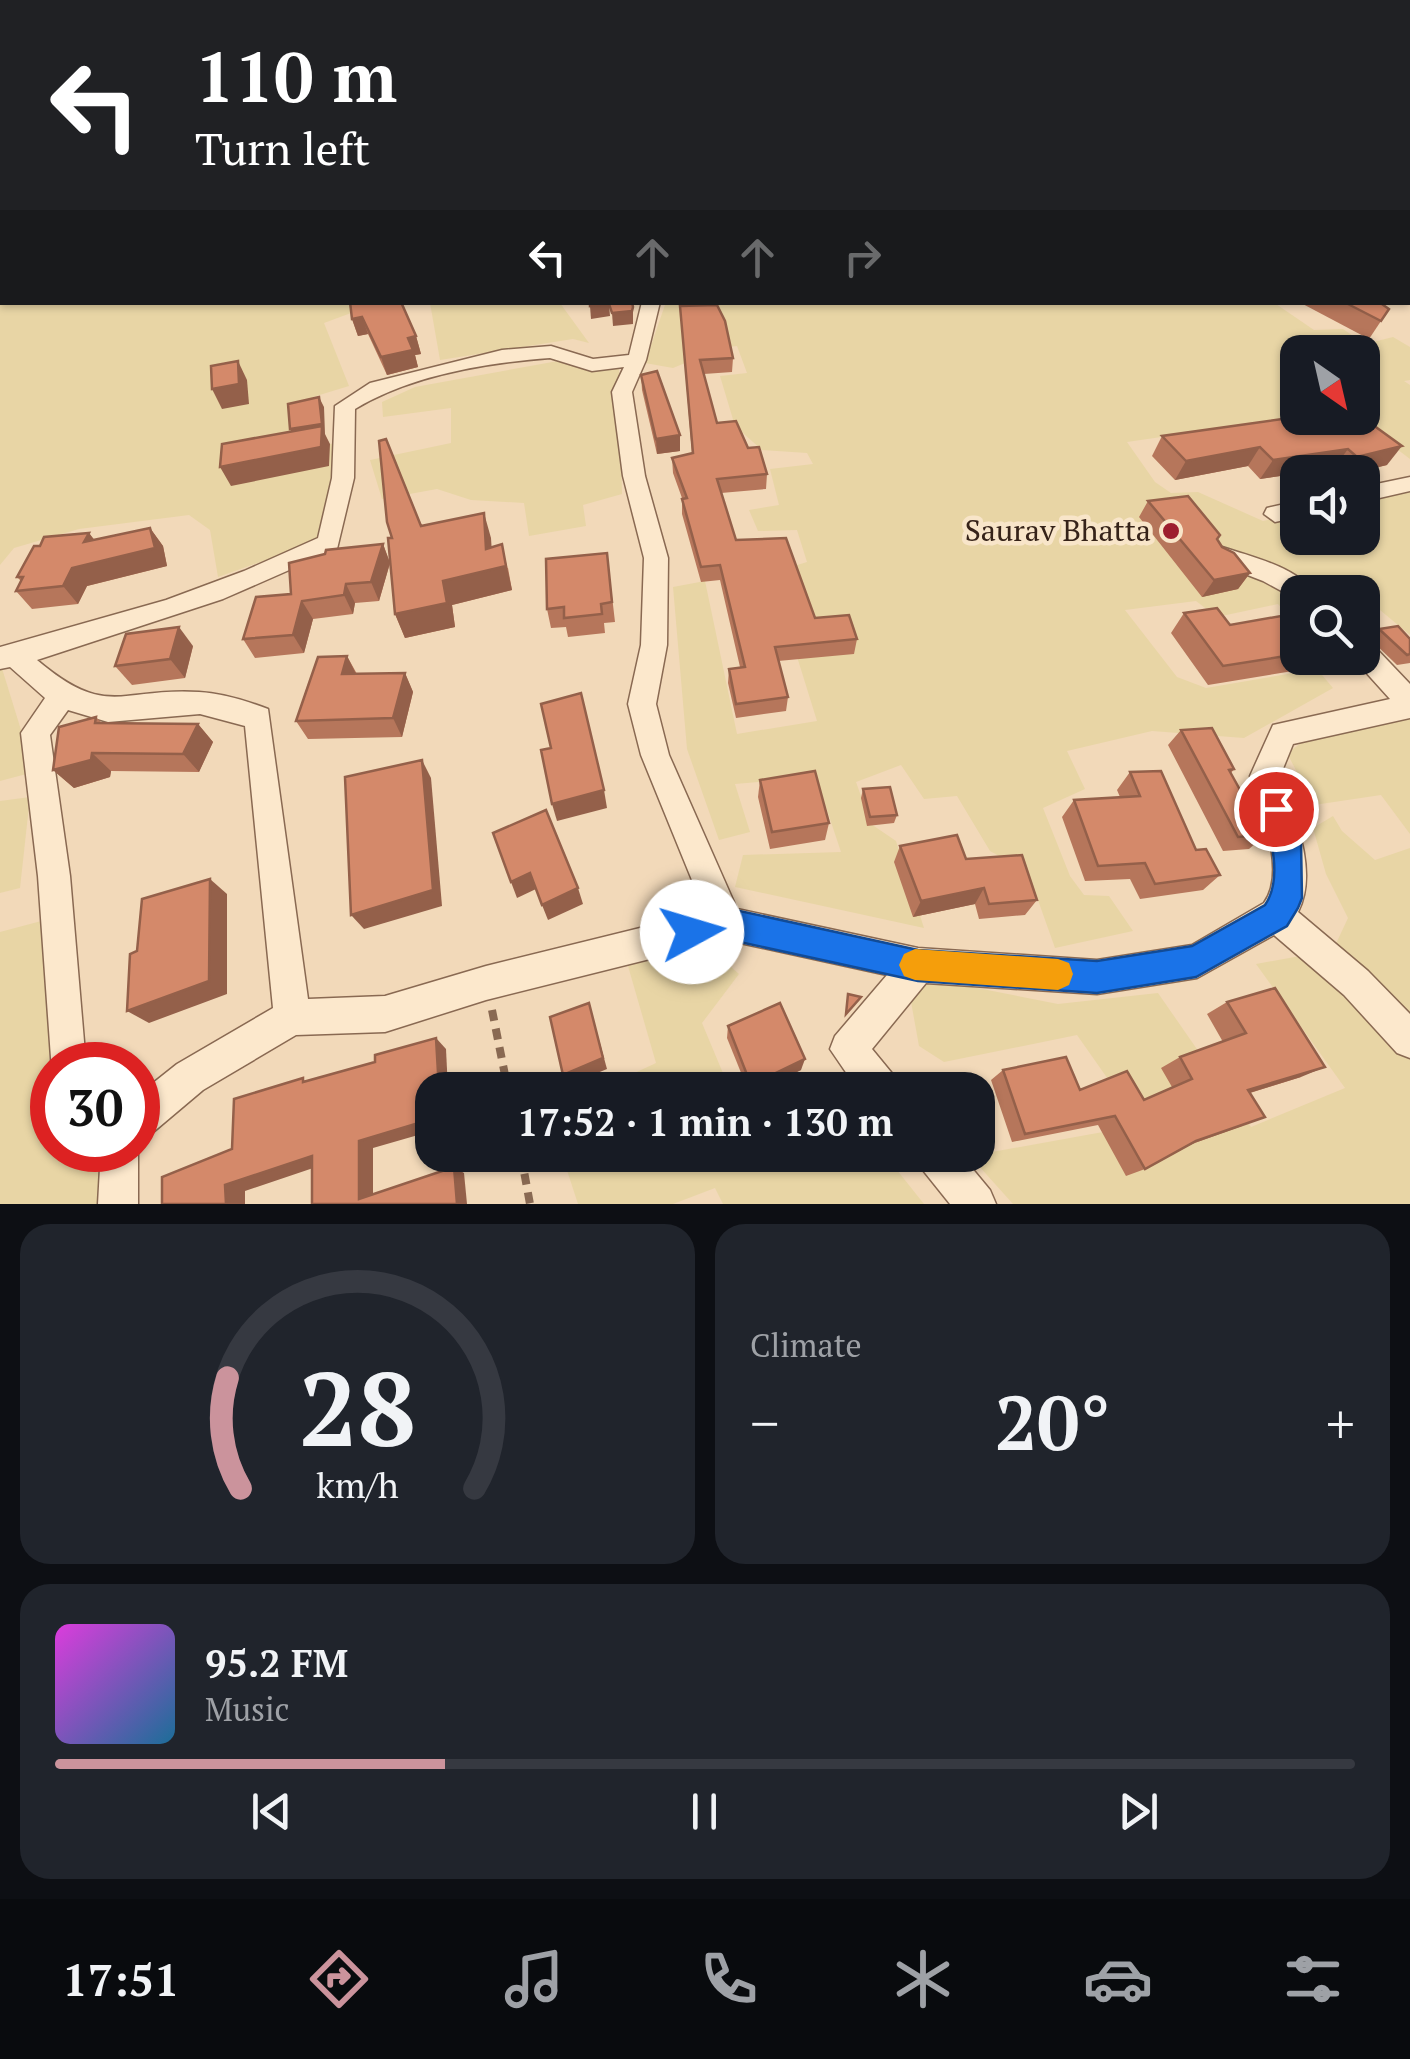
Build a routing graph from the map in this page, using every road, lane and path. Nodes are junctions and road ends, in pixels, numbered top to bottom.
1 (650, 305) edge
2 (637, 360) junction
3 (1410, 484) edge
4 (1380, 491) edge
5 (1222, 556) edge
6 (1280, 580) edge
7 (8, 657) edge
8 (1380, 670) edge
9 (62, 697) junction
10 (1410, 704) edge
11 (1276, 915) junction
12 (726, 924) junction
13 (918, 965) junction
14 (486, 983) junction
15 (292, 1016) junction
16 (1410, 1040) edge
17 (66, 1042) edge
18 (504, 1072) edge
19 (867, 1072) edge
20 (160, 1102) edge
21 (120, 1172) edge
22 (524, 1172) edge
23 (950, 1172) edge
24 (118, 1204) edge
25 (530, 1204) edge
26 (976, 1204) edge

1 - 2 street
2 - 7 street
2 - 12 street
3 - 4 street
5 - 6 street
7 - 9 street
8 - 10 street
9 - 15 street
9 - 17 street
10 - 11 street
11 - 13 street
11 - 16 street
12 - 13 street
12 - 14 street
13 - 19 street
14 - 15 street
14 - 18 path
15 - 20 street
21 - 24 street
22 - 25 path
23 - 26 street

